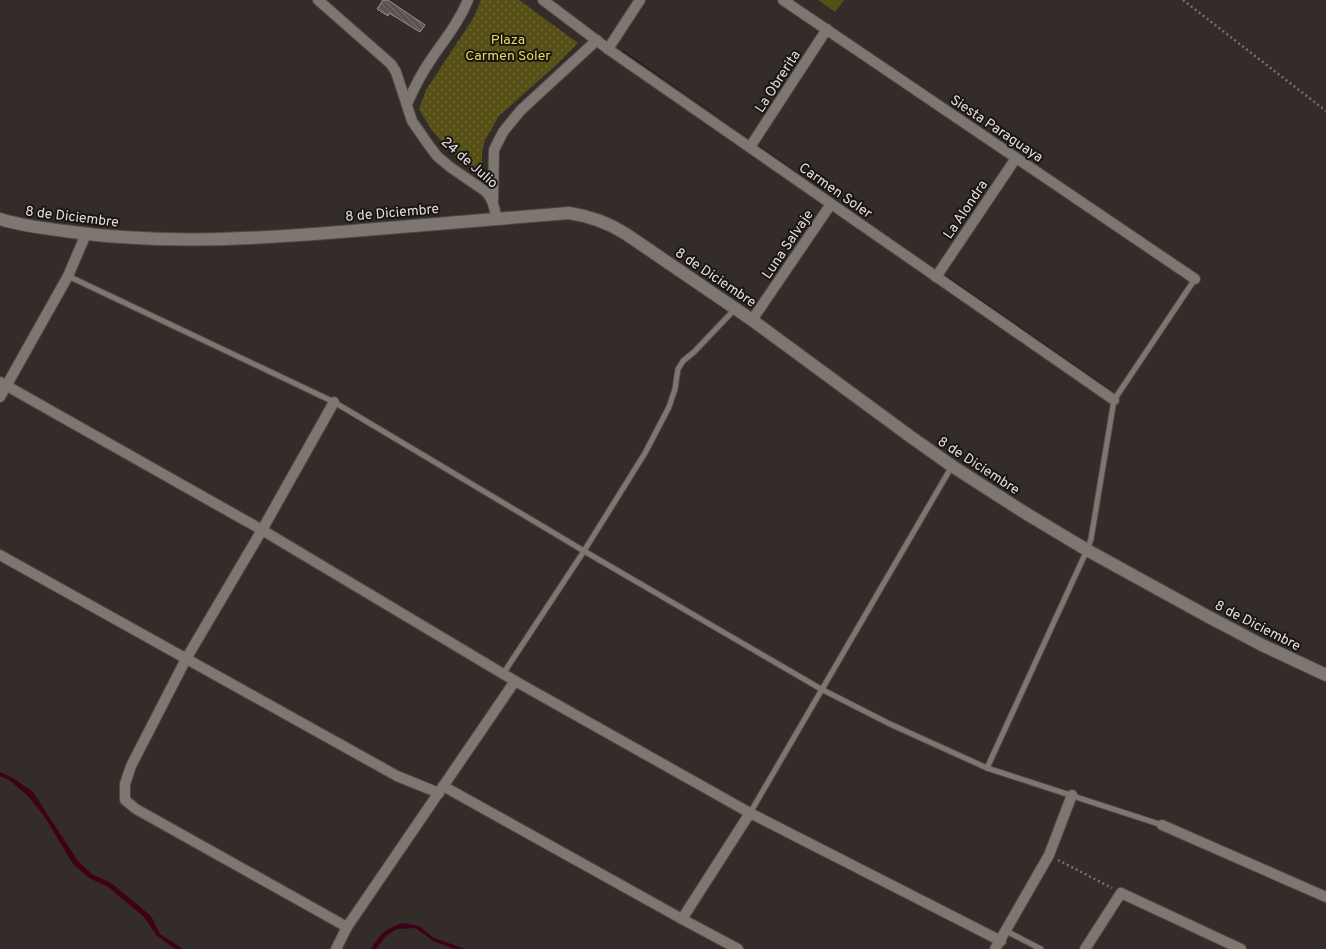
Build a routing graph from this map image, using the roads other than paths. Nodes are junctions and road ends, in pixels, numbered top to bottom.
1 (318, 0) edge
2 (468, 0) edge
3 (543, 0) edge
4 (640, 0) edge
5 (783, 0) edge
6 (826, 29) junction
7 (597, 40) junction
8 (608, 49) junction
9 (407, 104) junction
10 (750, 147) junction
11 (1016, 158) junction
12 (493, 201) junction
13 (831, 204) junction
14 (497, 218) junction
15 (0, 219) edge
16 (86, 234) junction
17 (68, 276) junction
18 (936, 277) junction
19 (1195, 279) joint
20 (736, 309) junction
21 (752, 320) junction
22 (3, 383) edge
23 (0, 397) edge
24 (1114, 400) junction
25 (334, 402) junction
26 (952, 466) junction
27 (262, 530) junction
28 (1087, 550) junction
29 (584, 551) junction
30 (0, 555) edge
31 (186, 659) junction
32 (503, 674) junction
33 (1326, 675) edge
34 (515, 681) junction
35 (821, 689) junction
36 (987, 768) junction
37 (441, 790) junction
38 (1072, 795) junction
39 (750, 813) junction
40 (1162, 825) joint
41 (1326, 897) edge
42 (682, 920) junction
43 (347, 927) junction
44 (1006, 931) junction
45 (998, 945) edge
46 (336, 949) edge
47 (738, 949) edge
48 (1041, 949) edge
49 (1085, 949) edge
50 (1241, 949) edge

1 - 9 street, 24 de Julio
2 - 9 street
3 - 7 street, Carmen Soler
4 - 8 street
5 - 6 street, Siesta Paraguaya
6 - 10 street, La Obrerita
6 - 11 street, Siesta Paraguaya
7 - 8 street, Carmen Soler
7 - 12 street
8 - 10 street, Carmen Soler
9 - 12 street, 24 de Julio
10 - 13 street, Carmen Soler
11 - 18 street, La Alondra
11 - 19 street, Siesta Paraguaya
12 - 14 street, 24 de Julio
13 - 18 street, Carmen Soler
13 - 21 street, Luna Salvaje
14 - 16 street, 8 de Diciembre
14 - 20 street, 8 de Diciembre
15 - 16 street, 8 de Diciembre
16 - 17 street
17 - 22 street
17 - 25 lane
18 - 24 street, Carmen Soler
19 - 24 lane
20 - 21 street, 8 de Diciembre
20 - 29 lane
21 - 26 street, 8 de Diciembre
22 - 23 street
22 - 27 street
24 - 28 lane
25 - 27 street
25 - 29 lane
26 - 28 street, 8 de Diciembre
26 - 35 lane
27 - 31 street
27 - 32 street
28 - 33 street, 8 de Diciembre
28 - 36 lane
29 - 32 lane
29 - 35 lane
30 - 31 street
31 - 37 street
31 - 43 street
32 - 34 street
34 - 37 street
34 - 39 street
35 - 36 lane
35 - 39 lane
36 - 38 lane
37 - 42 street
37 - 43 street
38 - 40 lane
38 - 44 street
39 - 42 street
39 - 45 street
40 - 41 street
42 - 47 street
43 - 46 street
44 - 45 street
44 - 48 lane
49 - 50 street

